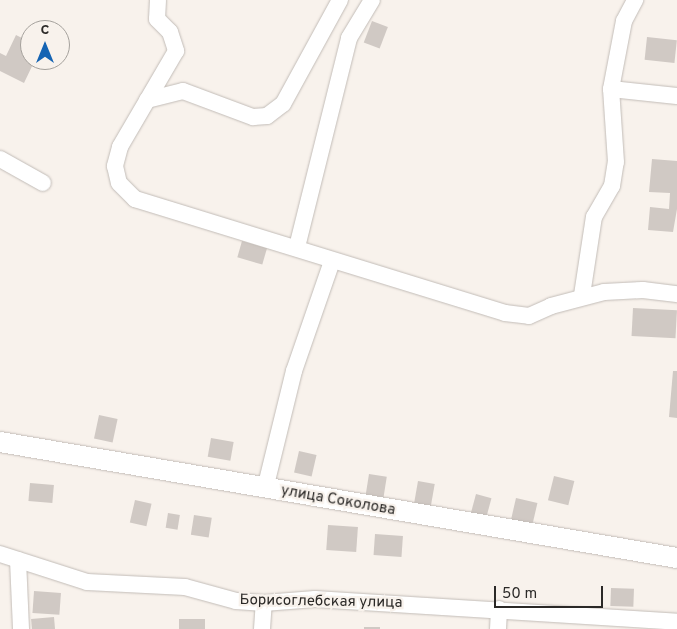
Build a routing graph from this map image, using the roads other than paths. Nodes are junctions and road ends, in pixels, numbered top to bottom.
1 (158, 0) edge
2 (340, 0) edge
3 (635, 0) edge
4 (369, 2) edge
5 (611, 89) junction
6 (677, 96) edge
7 (147, 100) junction
8 (0, 159) edge
9 (43, 183) dead end
10 (297, 247) junction
11 (332, 261) junction
12 (677, 294) edge
13 (582, 295) junction
14 (0, 442) edge
15 (265, 489) junction
16 (0, 554) edge
17 (677, 558) edge
18 (18, 560) junction
19 (264, 603) junction
20 (500, 609) junction
21 (677, 622) edge
22 (21, 629) edge
23 (262, 629) edge
24 (498, 629) edge

1 - 7 street
2 - 7 street
3 - 5 street
4 - 10 street
5 - 6 street
5 - 13 street
7 - 10 street
8 - 9 street
10 - 11 street
11 - 13 street
11 - 15 street
12 - 13 street
14 - 15 main road, улица Соколова
15 - 17 main road, улица Соколова
16 - 18 street, Борисоглебская улица
18 - 19 street, Борисоглебская улица
18 - 22 street
19 - 20 street, Борисоглебская улица
19 - 23 street
20 - 21 street, Борисоглебская улица
20 - 24 street

